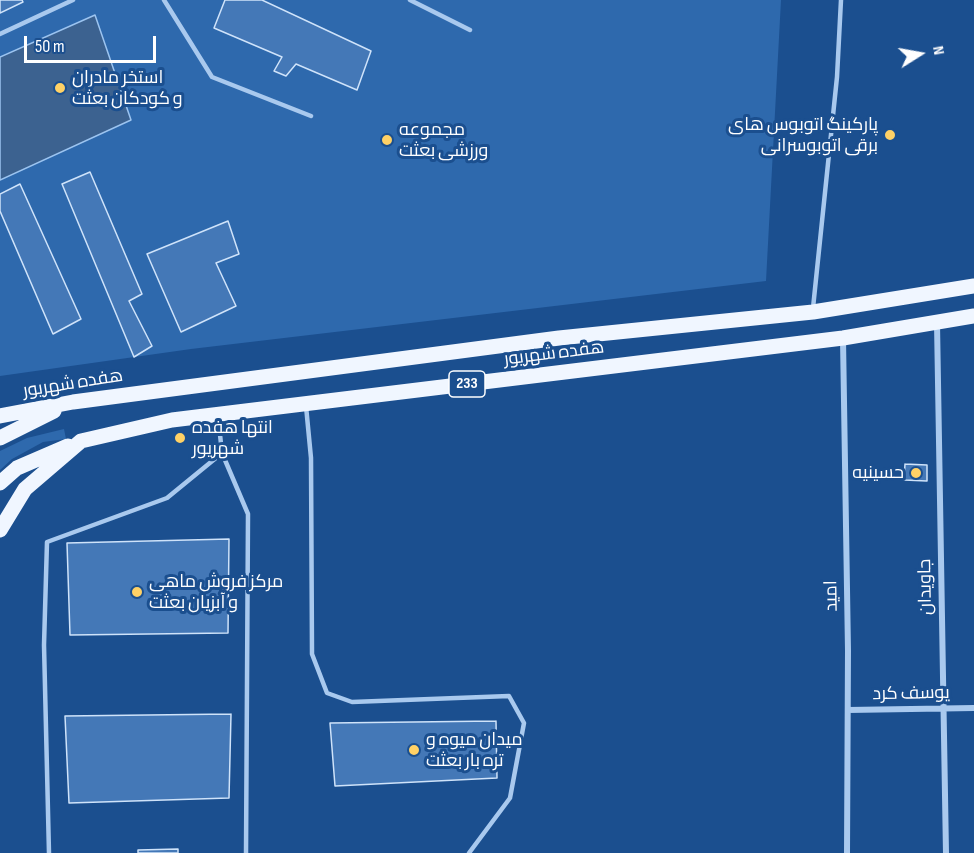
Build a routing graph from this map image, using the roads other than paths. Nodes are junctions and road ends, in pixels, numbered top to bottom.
1 (73, 0) edge
2 (164, 0) edge
3 (410, 0) edge
4 (841, 0) edge
5 (470, 30) dead end
6 (0, 34) edge
7 (311, 116) dead end
8 (974, 286) edge
9 (813, 312) junction
10 (974, 316) edge
11 (937, 321) junction
12 (843, 338) junction
13 (73, 402) junction
14 (306, 404) junction
15 (217, 414) junction
16 (0, 416) edge
17 (0, 438) edge
18 (81, 441) junction
19 (222, 453) junction
20 (0, 483) edge
21 (0, 530) edge
22 (974, 708) edge
23 (943, 709) junction
24 (848, 710) junction
25 (49, 853) edge
26 (246, 853) edge
27 (469, 853) edge
28 (847, 853) edge
29 (946, 853) edge

1 - 6 lane
2 - 7 lane
3 - 5 lane
4 - 9 lane
8 - 9 main road, هفده شهریور / 233
9 - 13 main road, هفده شهریور / 233
10 - 11 main road, هفده شهریور / 233
11 - 12 main road, هفده شهریور / 233
11 - 23 street, جاویدان
12 - 14 main road, هفده شهریور / 233
12 - 24 street, امید
13 - 16 main road, هفده شهریور / 233
13 - 17 main road
14 - 15 main road, هفده شهریور / 233
14 - 27 lane
15 - 18 main road, هفده شهریور / 233
15 - 19 lane
18 - 20 main road
18 - 21 main road, هفده شهریور / 233
19 - 25 lane
19 - 26 lane
22 - 23 street, یوسف کرد
23 - 24 street, یوسف کرد
23 - 29 street, جاویدان
24 - 28 street, امید

